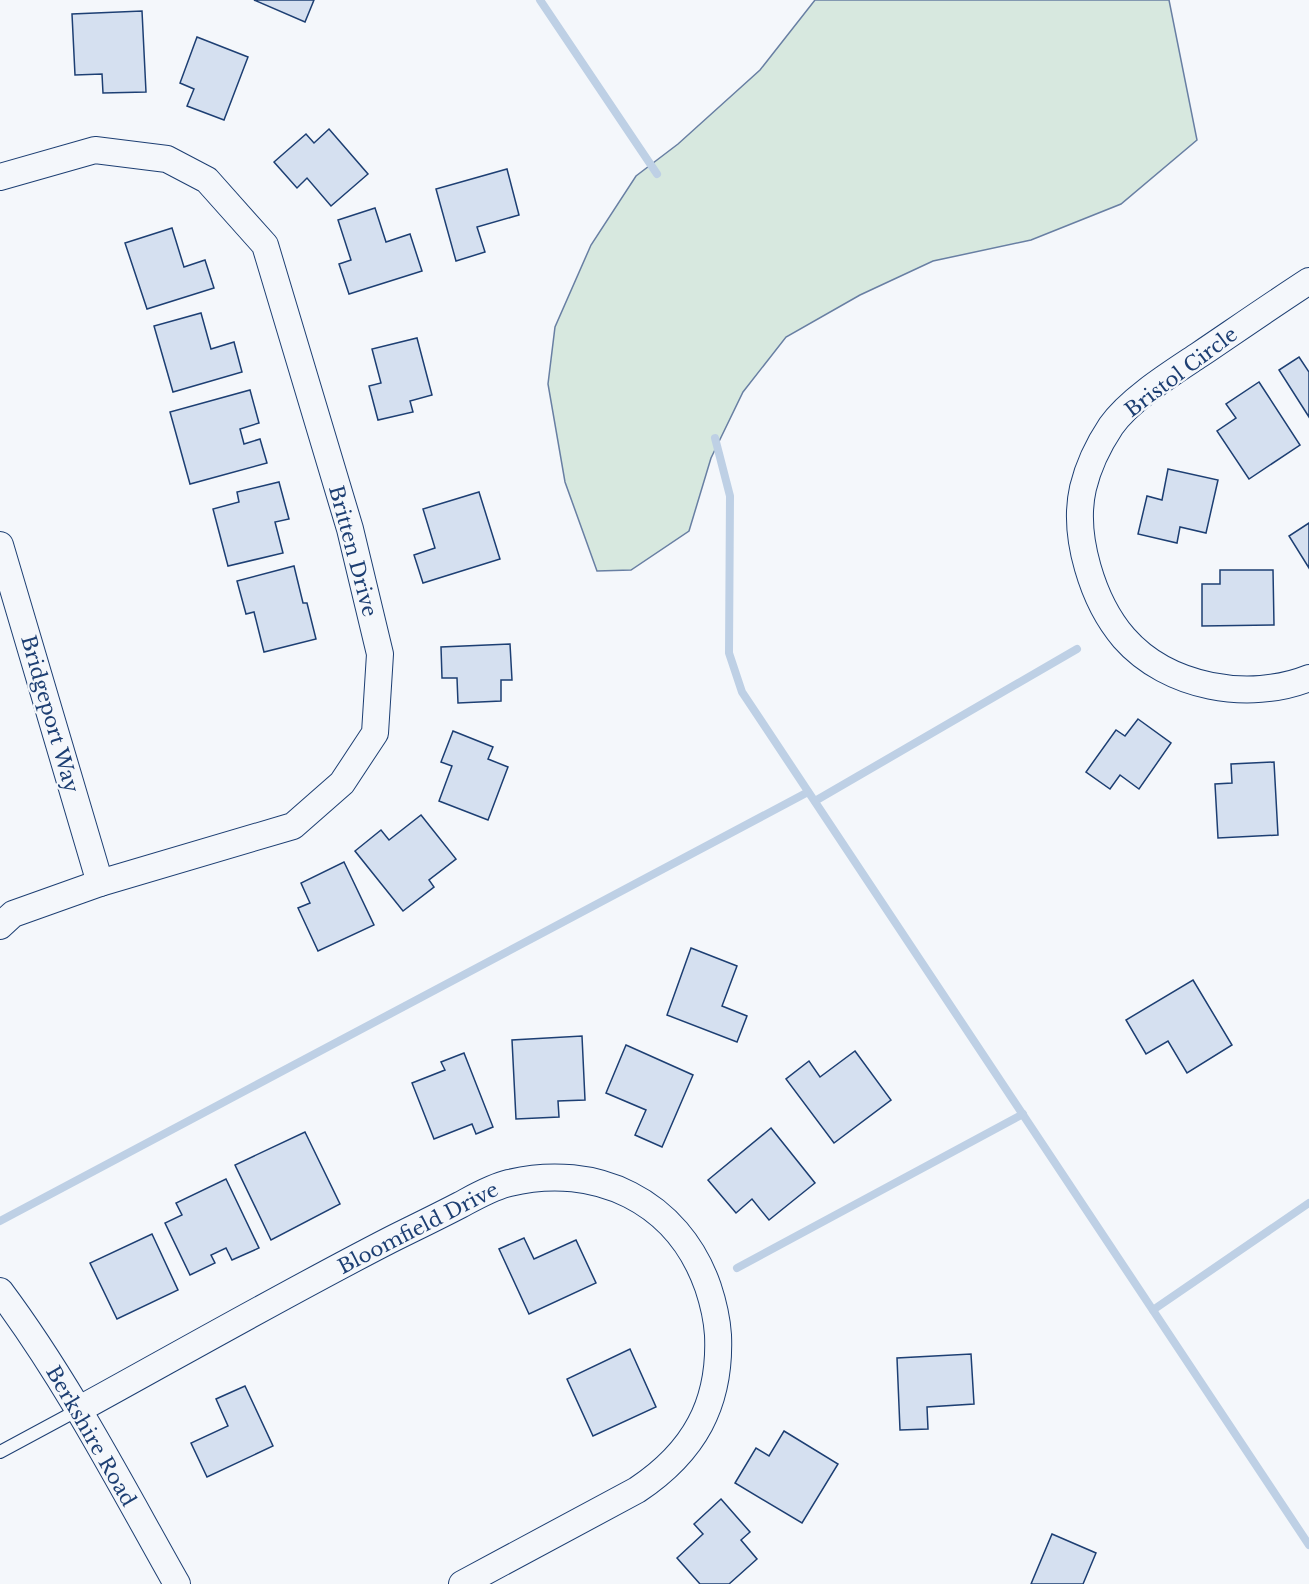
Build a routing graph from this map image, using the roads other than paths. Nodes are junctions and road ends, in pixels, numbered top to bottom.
1 (0, 177) edge
2 (1309, 281) edge
3 (0, 545) edge
4 (1309, 678) edge
5 (100, 883) junction
6 (0, 926) edge
7 (0, 1291) edge
8 (78, 1410) junction
9 (0, 1452) edge
10 (177, 1584) edge
11 (462, 1584) edge

1 - 5 street, Britten Drive
2 - 4 street, Bristol Circle
3 - 5 street, Bridgeport Way
5 - 6 street, Britten Drive
7 - 8 street, Berkshire Road
8 - 9 lane
8 - 10 street, Berkshire Road
8 - 11 street, Bloomfield Drive

